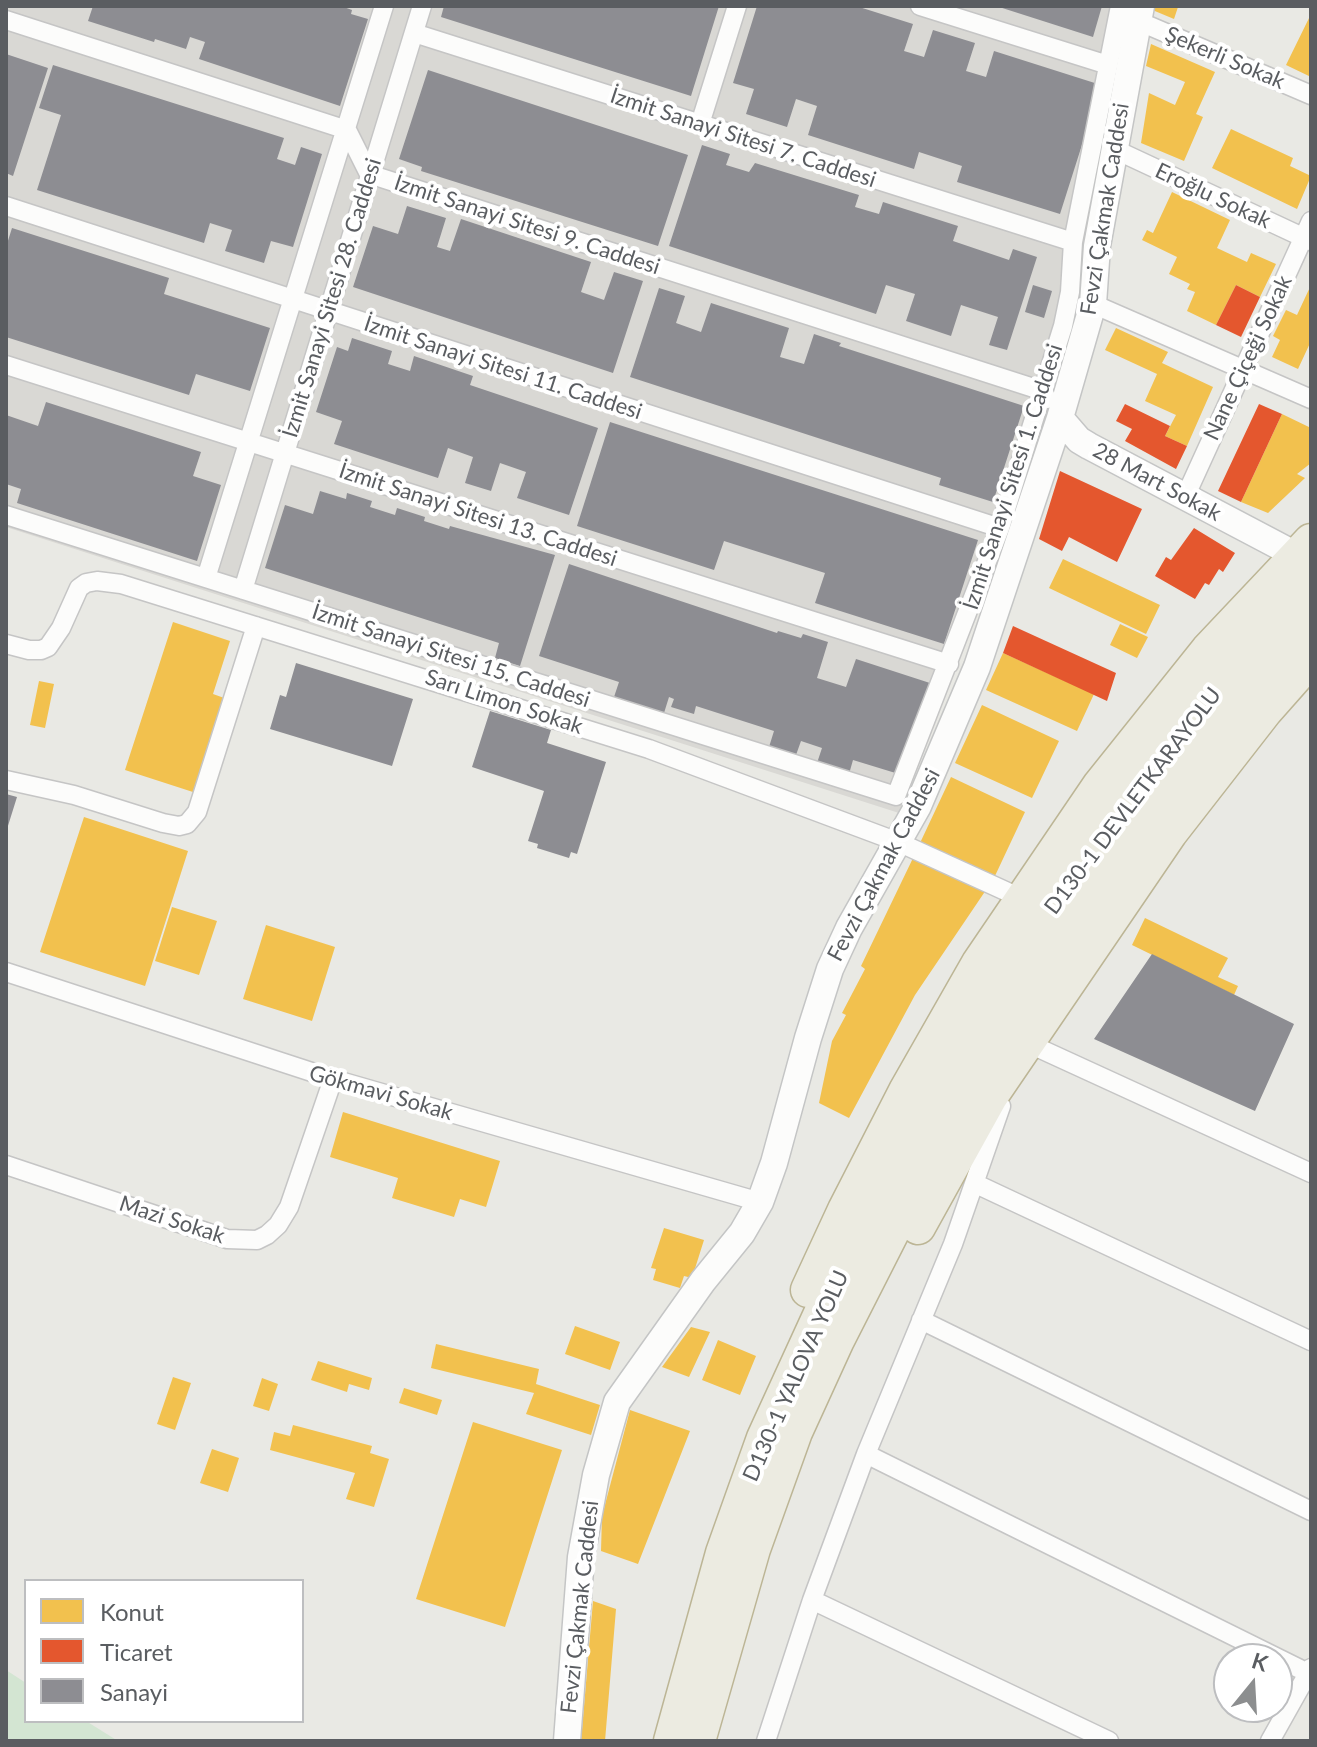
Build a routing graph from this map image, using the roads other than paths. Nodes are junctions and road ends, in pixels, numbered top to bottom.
1 (384, 6) edge
2 (737, 6) edge
3 (920, 6) edge
4 (415, 8) edge
5 (1133, 11) edge
6 (6, 20) edge
7 (414, 33) junction
8 (1108, 65) junction
9 (1311, 95) edge
10 (700, 124) junction
11 (347, 130) junction
12 (1116, 150) junction
13 (369, 174) junction
14 (6, 206) edge
15 (1308, 234) edge
16 (1073, 242) junction
17 (293, 298) junction
18 (1093, 304) junction
19 (329, 313) junction
20 (6, 365) edge
21 (1241, 370) junction
22 (1043, 391) junction
23 (1311, 399) edge
24 (1060, 418) junction
25 (248, 442) junction
26 (284, 453) junction
27 (1186, 495) junction
28 (6, 515) edge
29 (1000, 528) junction
30 (1308, 554) edge
31 (206, 578) junction
32 (243, 590) junction
33 (1311, 623) edge
34 (256, 626) junction
35 (6, 644) edge
36 (1311, 659) edge
37 (949, 664) junction
38 (6, 780) edge
39 (896, 796) joint
40 (898, 842) junction
41 (1023, 899) junction
42 (1079, 966) junction
43 (6, 972) edge
44 (982, 1037) junction
45 (1034, 1046) junction
46 (333, 1079) junction
47 (6, 1165) edge
48 (1311, 1173) edge
49 (976, 1184) junction
50 (760, 1202) junction
51 (921, 1320) junction
52 (1310, 1339) edge
53 (866, 1454) junction
54 (1311, 1511) edge
55 (723, 1553) junction
56 (812, 1600) junction
57 (1310, 1670) edge
58 (711, 1687) junction
59 (567, 1741) edge
60 (671, 1741) edge
61 (698, 1741) edge
62 (766, 1741) edge
63 (1109, 1741) edge
64 (1270, 1741) edge

1 - 11 street, İzmit Sanayi Sitesi 28. Caddesi
2 - 10 street
3 - 8 street
4 - 7 street, İzmit Sanayi Sitesi 28. Caddesi
5 - 8 street, İzmit Sanayi Sitesi 1. Caddesi
5 - 9 street, Şekerli Sokak
5 - 12 street, Fevzi Çakmak Caddesi
6 - 11 street
7 - 10 street, İzmit Sanayi Sitesi 7. Caddesi
7 - 13 street, İzmit Sanayi Sitesi 28. Caddesi
8 - 16 street, İzmit Sanayi Sitesi 1. Caddesi
10 - 16 street, İzmit Sanayi Sitesi 7. Caddesi
11 - 13 street, İzmit Sanayi Sitesi 9. Caddesi
11 - 17 street, İzmit Sanayi Sitesi 28. Caddesi
12 - 15 street, Eroğlu Sokak
12 - 18 street, Fevzi Çakmak Caddesi
13 - 19 street, İzmit Sanayi Sitesi 28. Caddesi
13 - 22 street, İzmit Sanayi Sitesi 9. Caddesi
14 - 17 street, İzmit Sanayi Sitesi 11. Caddesi
15 - 21 street, Nane Çiçeği Sokak
16 - 22 street, İzmit Sanayi Sitesi 1. Caddesi
17 - 19 street, İzmit Sanayi Sitesi 11. Caddesi
17 - 25 street, İzmit Sanayi Sitesi 28. Caddesi
18 - 21 street
18 - 24 street, Fevzi Çakmak Caddesi
19 - 26 street, İzmit Sanayi Sitesi 28. Caddesi
19 - 29 street, İzmit Sanayi Sitesi 11. Caddesi
20 - 25 street, İzmit Sanayi Sitesi 13. Caddesi
21 - 23 street
21 - 27 street, Nane Çiçeği Sokak
22 - 24 street
22 - 29 street, İzmit Sanayi Sitesi 1. Caddesi
24 - 27 street, 28 Mart Sokak
24 - 40 street, Fevzi Çakmak Caddesi
25 - 26 street, İzmit Sanayi Sitesi 13. Caddesi
25 - 31 street, İzmit Sanayi Sitesi 28. Caddesi
26 - 32 street, İzmit Sanayi Sitesi 28. Caddesi
26 - 37 street, İzmit Sanayi Sitesi 13. Caddesi
27 - 30 street, 28 Mart Sokak
28 - 31 street, İzmit Sanayi Sitesi 15. Caddesi
29 - 37 street, İzmit Sanayi Sitesi 1. Caddesi
30 - 41 highway
30 - 44 highway, D130-1 DEVLETKARAYOLU
31 - 32 street, İzmit Sanayi Sitesi 15. Caddesi
32 - 39 street, İzmit Sanayi Sitesi 15. Caddesi
33 - 44 highway, D130-1 DEVLETKARAYOLU
34 - 35 street, Sarı Limon Sokak
34 - 38 street
34 - 40 street, Sarı Limon Sokak
36 - 42 highway
37 - 39 street, İzmit Sanayi Sitesi 1. Caddesi
40 - 41 street, Sarı Limon Sokak
40 - 50 street, Fevzi Çakmak Caddesi
41 - 55 highway
42 - 45 street
42 - 58 highway
43 - 46 street, Gökmavi Sokak
44 - 55 highway, D130-1 YALOVA YOLU
44 - 58 highway
45 - 48 street
45 - 49 street
46 - 47 street, Mazi Sokak
46 - 50 street, Gökmavi Sokak
49 - 51 street
49 - 52 street
50 - 59 street, Fevzi Çakmak Caddesi
51 - 53 street
51 - 54 street
53 - 56 street
53 - 57 street
55 - 60 highway, D130-1 YALOVA YOLU
56 - 62 street
56 - 63 street
57 - 64 street
58 - 61 highway

